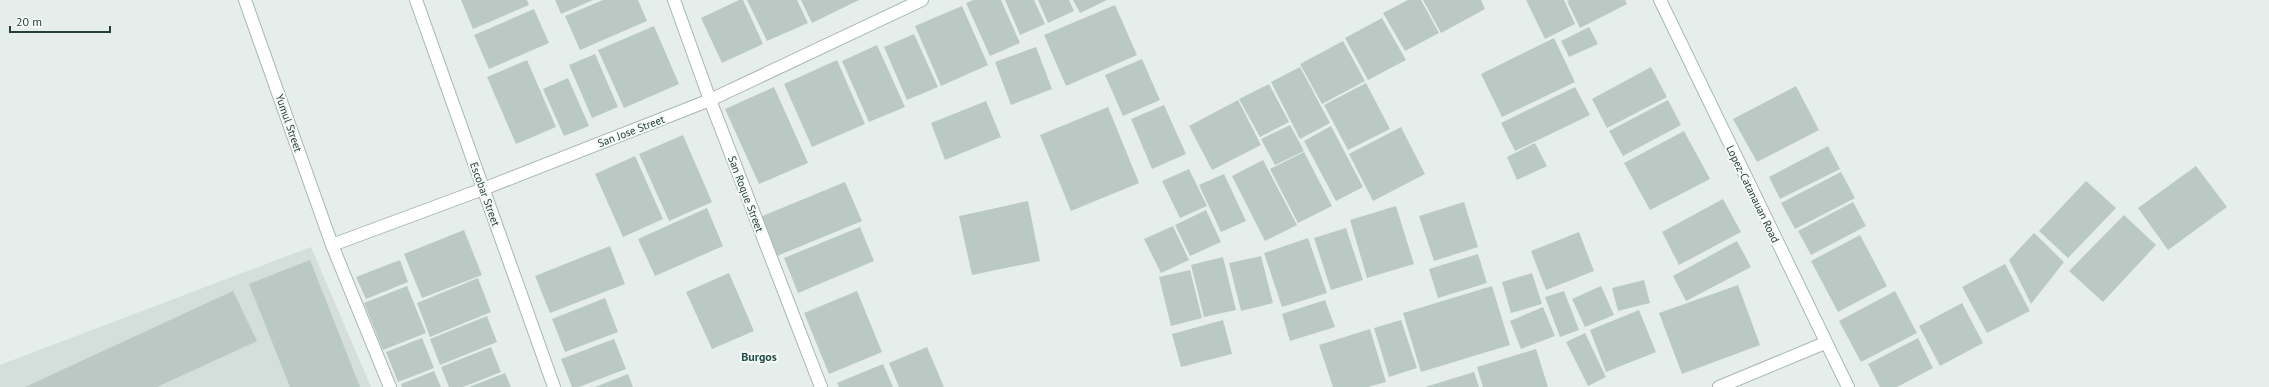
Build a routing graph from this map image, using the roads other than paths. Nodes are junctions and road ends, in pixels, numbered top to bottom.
1 (245, 0) edge
2 (416, 0) edge
3 (674, 0) edge
4 (922, 0) edge
5 (1660, 0) edge
6 (710, 100) junction
7 (483, 189) junction
8 (332, 245) junction
9 (1825, 343) junction
10 (390, 387) edge
11 (554, 387) edge
12 (821, 387) edge
13 (1719, 387) edge
14 (1848, 387) edge

1 - 8 street, Yumul Street
2 - 7 street, Escobar Street
3 - 6 street, San Roque Street
4 - 6 street, San Jose Street
5 - 9 street, Lopez-Catanauan Road
6 - 7 street, San Jose Street
6 - 12 street, San Roque Street
7 - 8 street, San Jose Street
7 - 11 street, Escobar Street
8 - 10 street, Yumul Street
9 - 13 street
9 - 14 street, Lopez-Catanauan Road

